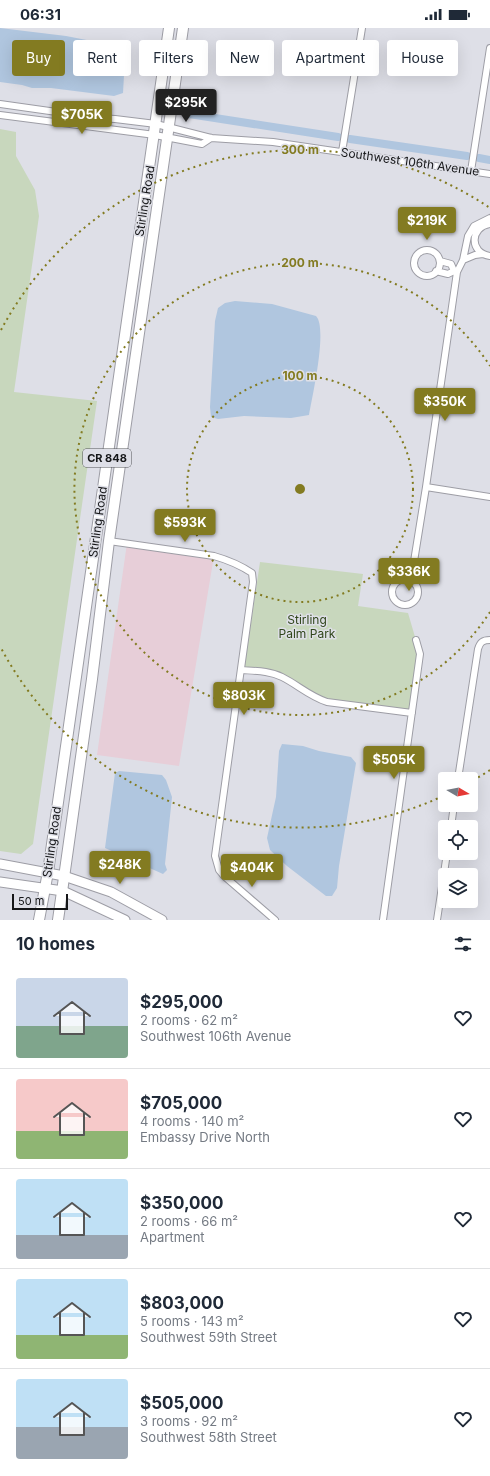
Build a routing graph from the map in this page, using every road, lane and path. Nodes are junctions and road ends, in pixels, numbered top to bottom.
1 (169, 28) edge
2 (183, 28) edge
3 (362, 28) edge
4 (490, 48) edge
5 (0, 104) edge
6 (0, 115) edge
7 (156, 124) junction
8 (168, 133) junction
9 (155, 135) junction
10 (211, 138) junction
11 (342, 152) junction
12 (471, 171) junction
13 (490, 174) edge
14 (490, 218) edge
15 (490, 224) edge
16 (476, 247) junction
17 (487, 255) edge
18 (463, 260) junction
19 (440, 261) junction
20 (436, 272) junction
21 (456, 272) junction
22 (426, 487) junction
23 (490, 497) edge
24 (109, 541) junction
25 (411, 580) junction
26 (416, 640) dead end
27 (490, 640) edge
28 (242, 670) junction
29 (412, 713) junction
30 (459, 772) edge
31 (446, 860) edge
32 (0, 864) edge
33 (48, 872) junction
34 (64, 876) junction
35 (0, 882) edge
36 (44, 888) junction
37 (63, 891) junction
38 (39, 920) edge
39 (58, 920) edge
40 (125, 920) edge
41 (162, 920) edge
42 (275, 920) edge
43 (383, 920) edge
44 (437, 920) edge

1 - 7 main road, Stirling Road / CR 848
2 - 8 main road, Stirling Road / CR 848
3 - 11 street
4 - 12 street
5 - 7 street, Southwest 106th Avenue
6 - 9 street
7 - 8 street, Southwest 106th Avenue
7 - 9 main road, Stirling Road / CR 848
8 - 9 street
8 - 10 street, Southwest 106th Avenue
8 - 10 street, Southwest 106th Avenue
8 - 24 main road, Stirling Road / CR 848
9 - 33 main road, Stirling Road / CR 848
10 - 11 street, Southwest 106th Avenue
11 - 12 street, Southwest 106th Avenue
12 - 13 street, Southwest 106th Avenue
14 - 18 street
15 - 16 street
16 - 17 street
16 - 18 street
17 - 18 street
18 - 21 street
19 - 20 street
19 - 20 street
19 - 21 street
20 - 21 street
21 - 22 street
22 - 23 street
22 - 25 street
24 - 28 street
24 - 34 main road, Stirling Road / CR 848
25 - 25 street
26 - 29 street
27 - 30 street
28 - 29 street
28 - 42 street
29 - 43 street
31 - 44 street
32 - 33 main road
33 - 34 main road
33 - 36 main road, Stirling Road / CR 848
34 - 37 main road, Stirling Road / CR 848
34 - 41 main road
35 - 36 main road
36 - 37 main road
36 - 38 main road, Stirling Road / CR 848
37 - 39 main road, Stirling Road / CR 848
37 - 40 main road

